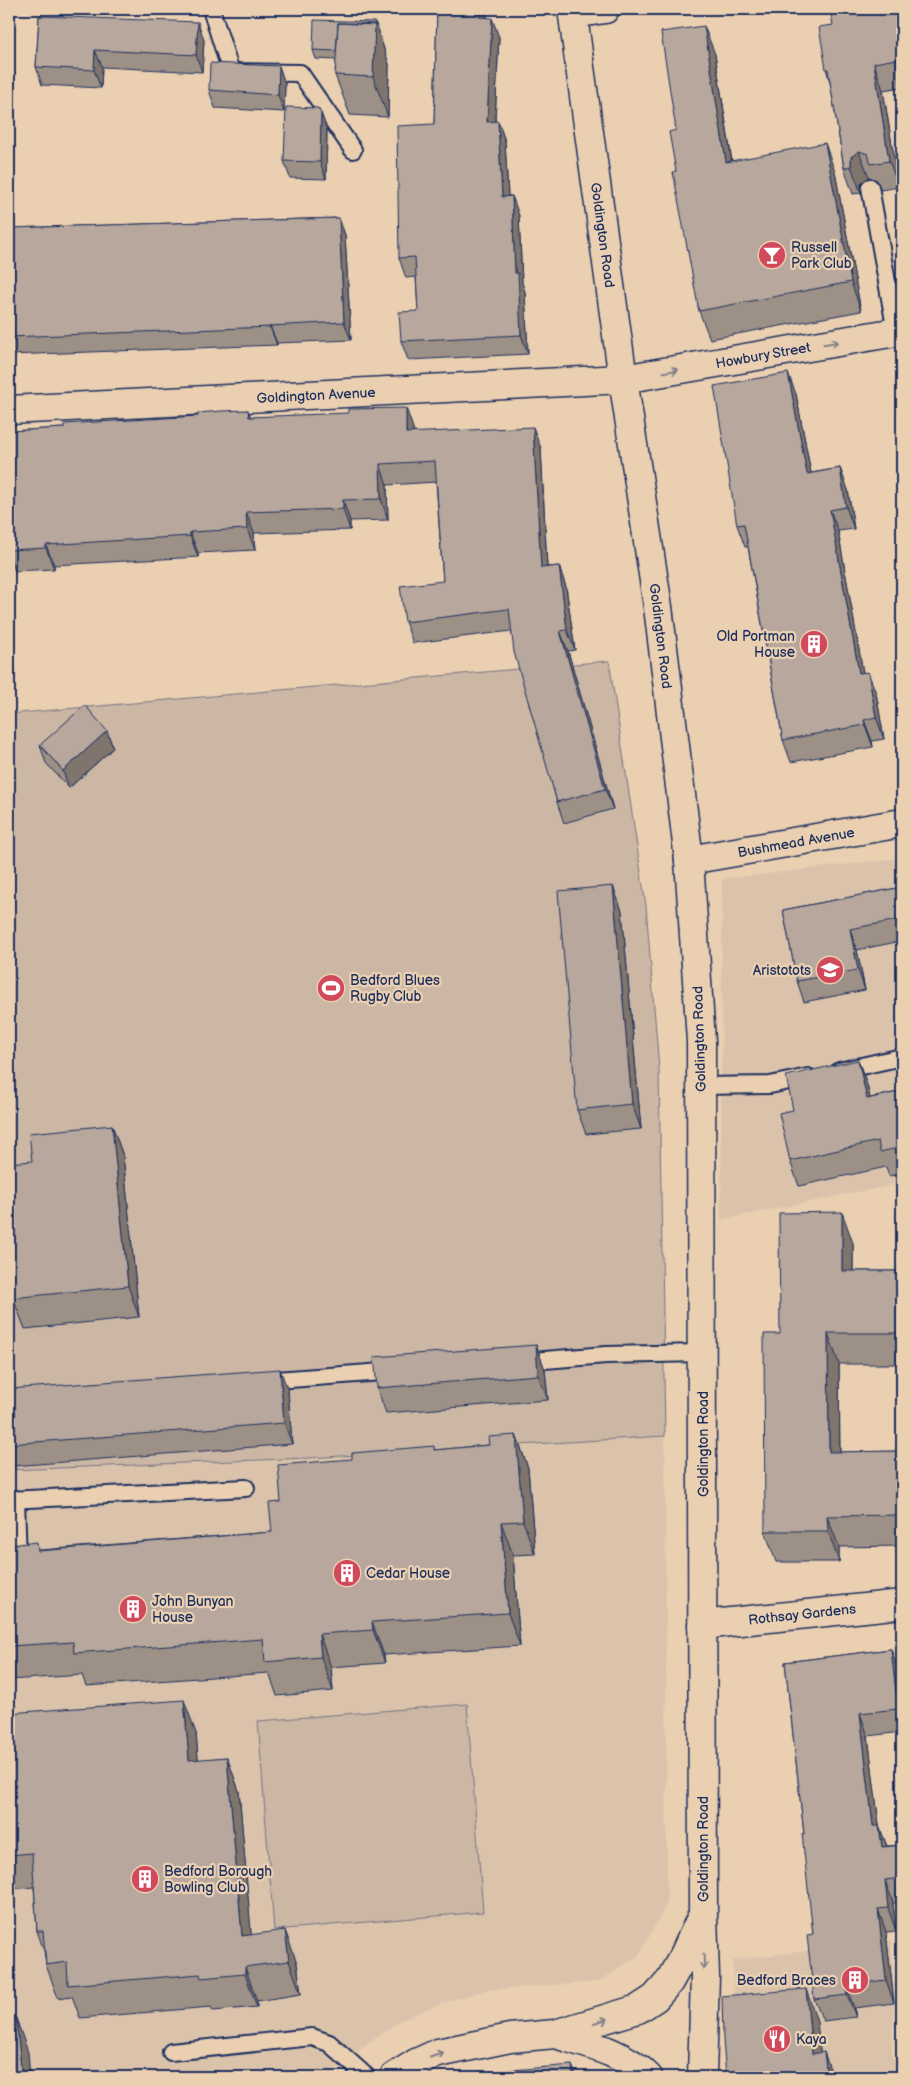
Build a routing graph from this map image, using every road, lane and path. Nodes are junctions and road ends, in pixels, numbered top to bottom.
1 (212, 9) edge
2 (605, 9) edge
3 (573, 12) edge
4 (353, 150) dead end
5 (870, 187) edge
6 (899, 332) edge
7 (623, 379) junction
8 (9, 410) edge
9 (902, 823) edge
10 (689, 860) junction
11 (902, 1057) edge
12 (701, 1086) junction
13 (703, 1353) junction
14 (506, 1363) edge
15 (407, 1370) edge
16 (248, 1382) edge
17 (246, 1488) dead end
18 (12, 1499) edge
19 (9, 1562) edge
20 (902, 1604) edge
21 (702, 1625) junction
22 (703, 1914) junction
23 (554, 2034) junction
24 (171, 2052) dead end
25 (367, 2077) edge
26 (394, 2077) edge
27 (648, 2077) edge
28 (702, 2077) edge

1 - 4 lane
2 - 3 main road
3 - 7 main road, Goldington Road
5 - 6 lane
7 -> 6 main road, Howbury Street
7 - 8 main road, Goldington Avenue
7 - 10 main road, Goldington Road
9 - 10 main road, Bushmead Avenue
10 - 12 main road, Goldington Road
11 - 12 lane
12 - 13 main road, Goldington Road
13 - 14 lane
13 - 21 main road, Goldington Road
15 - 16 lane
17 - 18 lane
18 - 19 lane
20 - 21 main road, Rothsay Gardens
21 - 22 main road, Goldington Road
23 -> 22 main road
22 -> 28 main road, Goldington Road
26 -> 23 main road
23 - 27 main road
24 - 25 lane

